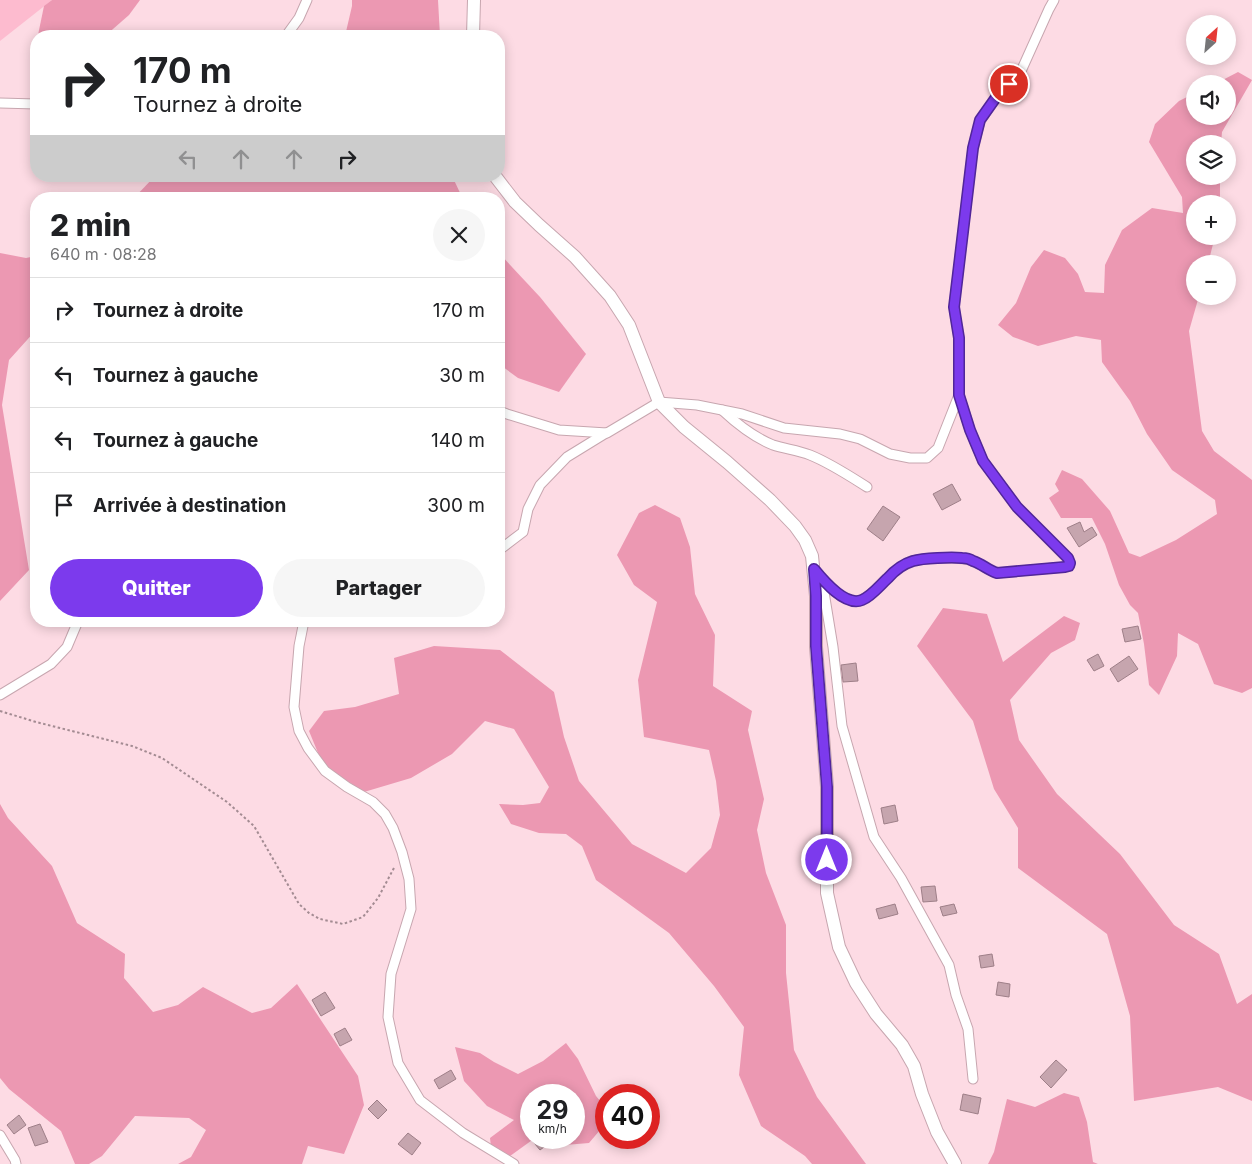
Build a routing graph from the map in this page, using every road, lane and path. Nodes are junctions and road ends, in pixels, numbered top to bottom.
1 (307, 0) edge
2 (474, 0) edge
3 (1054, 0) edge
4 (290, 30) edge
5 (473, 30) edge
6 (0, 103) edge
7 (30, 104) edge
8 (500, 182) edge
9 (959, 395) junction
10 (659, 402) junction
11 (722, 410) junction
12 (505, 413) edge
13 (607, 433) junction
14 (867, 487) dead end
15 (505, 546) edge
16 (814, 569) junction
17 (822, 580) junction
18 (75, 627) edge
19 (303, 627) edge
20 (0, 694) edge
21 (0, 711) edge
22 (402, 852) junction
23 (973, 1079) dead end
24 (0, 1135) edge
25 (16, 1164) edge
26 (514, 1164) edge
27 (955, 1164) edge

1 - 4 street
2 - 5 street
3 - 9 street
6 - 7 street
8 - 10 street
9 - 11 street
9 - 17 street
10 - 11 street
10 - 13 street
10 - 16 street
11 - 14 street
12 - 13 street
13 - 15 street
16 - 17 street
16 - 27 street
17 - 23 street
18 - 20 street
19 - 22 street
21 - 22 path
22 - 26 street
24 - 25 street

